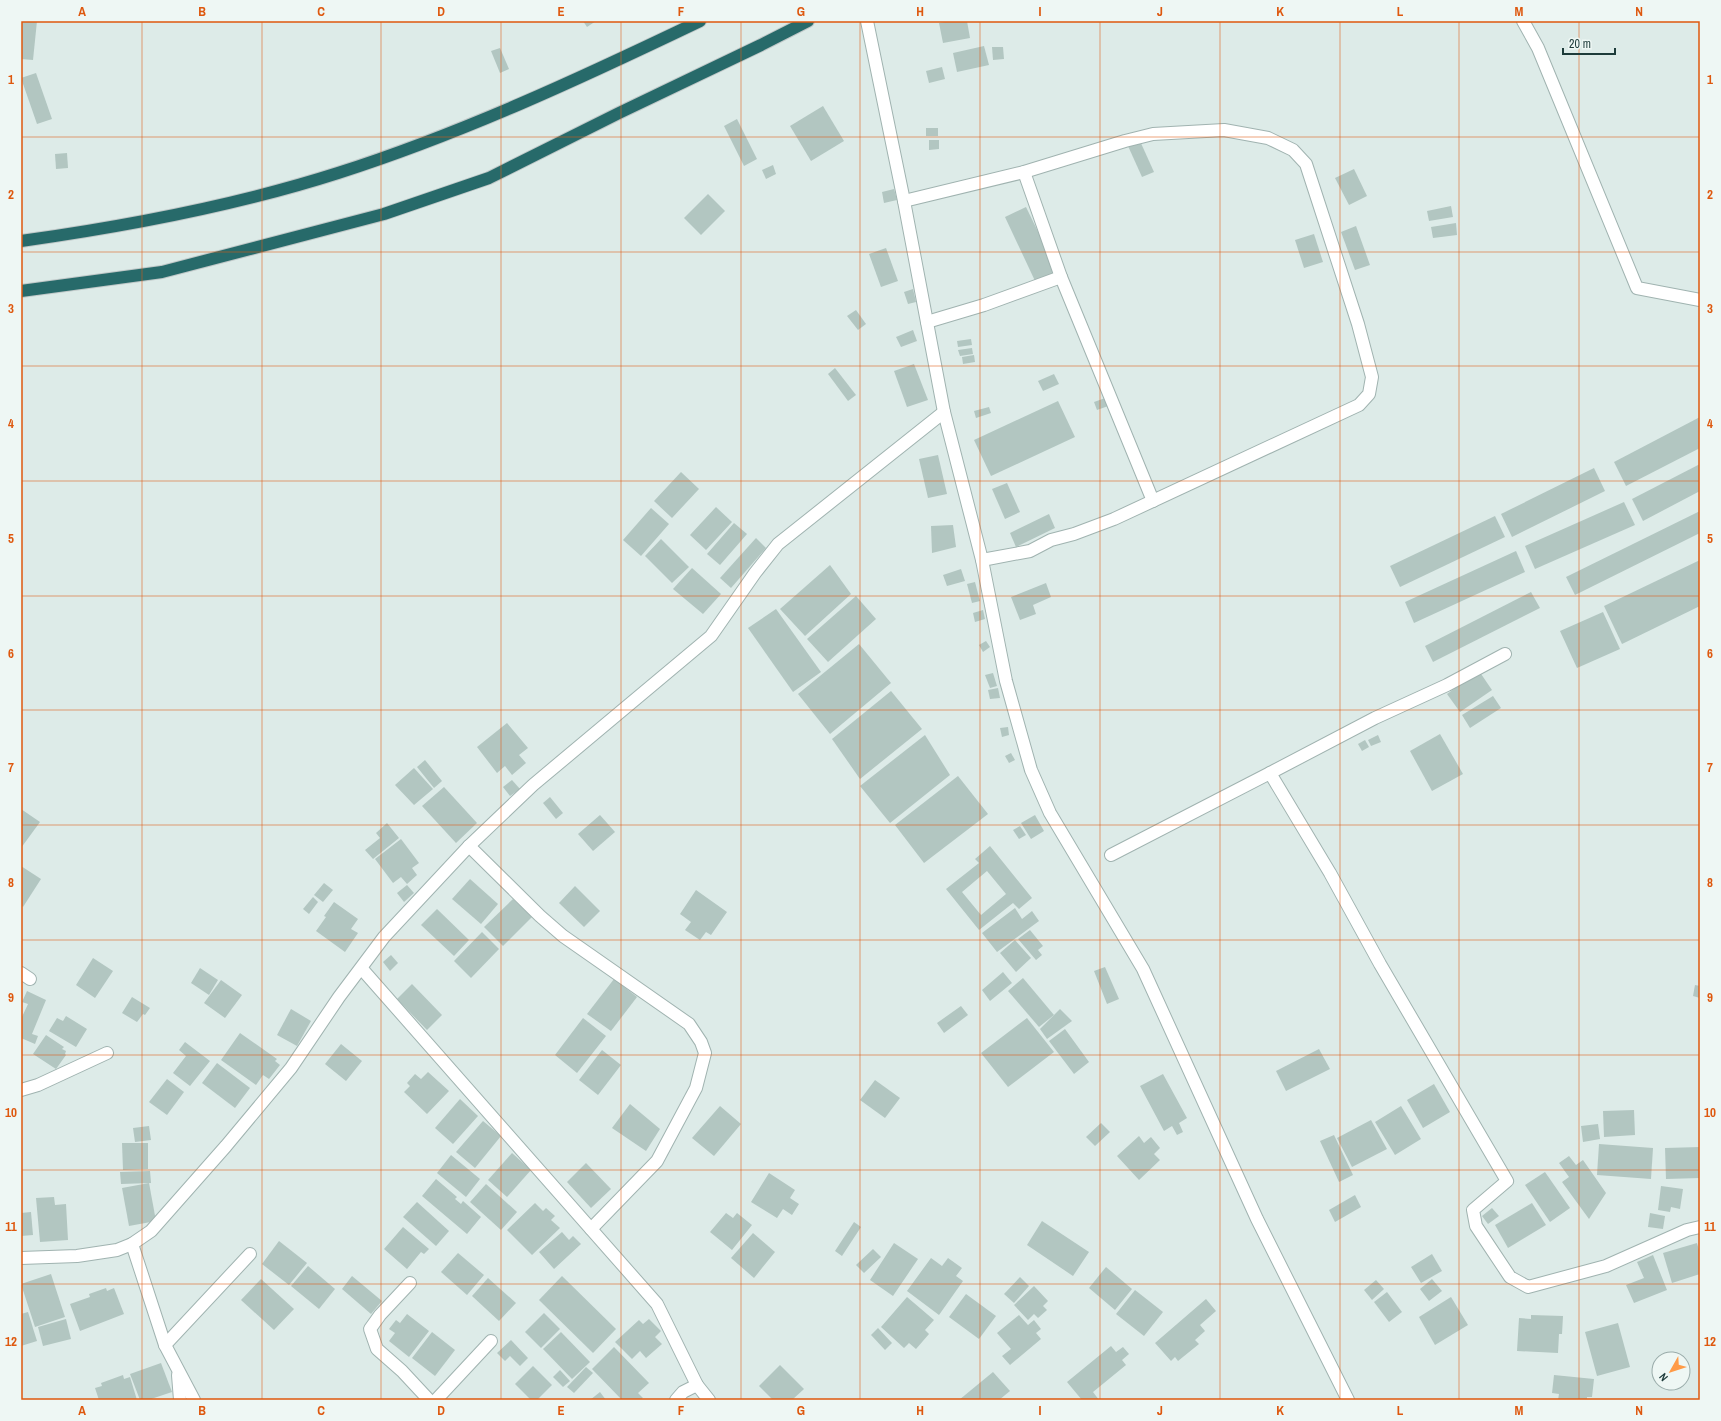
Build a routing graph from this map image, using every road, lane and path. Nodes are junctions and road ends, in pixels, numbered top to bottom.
1 (700, 21) edge
2 (808, 21) edge
3 (867, 21) edge
4 (1523, 21) edge
5 (1024, 172) junction
6 (904, 200) junction
7 (21, 242) edge
8 (1061, 278) junction
9 (21, 291) edge
10 (1700, 300) edge
11 (927, 322) junction
12 (944, 412) junction
13 (1153, 501) junction
14 (982, 560) junction
15 (1505, 654) dead end
16 (1270, 773) junction
17 (469, 846) junction
18 (1111, 855) dead end
19 (362, 969) junction
20 (107, 1053) dead end
21 (21, 1090) edge
22 (1700, 1227) edge
23 (591, 1229) junction
24 (132, 1244) junction
25 (250, 1254) dead end
26 (21, 1258) edge
27 (410, 1283) dead end
28 (491, 1341) dead end
29 (165, 1345) junction
30 (177, 1369) junction
31 (697, 1385) junction
32 (180, 1400) edge
33 (194, 1400) edge
34 (429, 1400) edge
35 (436, 1400) edge
36 (676, 1400) edge
37 (709, 1400) edge
38 (1348, 1400) edge

1 - 7 highway
2 - 9 highway
3 - 6 street
4 - 10 street
5 - 6 street
5 - 8 street
5 - 13 street
6 - 11 street
8 - 11 street
8 - 13 street
11 - 12 street
12 - 14 street
12 - 17 street
13 - 14 street
14 - 38 street
15 - 16 street
16 - 18 street
16 - 22 street
17 - 19 street
17 - 23 street
19 - 23 street
19 - 24 street
20 - 21 street
23 - 31 street
24 - 26 street
24 - 29 street
25 - 29 street
27 - 34 street
28 - 35 street
29 - 30 street
30 - 32 street
30 - 33 street
31 - 36 street
31 - 37 street

